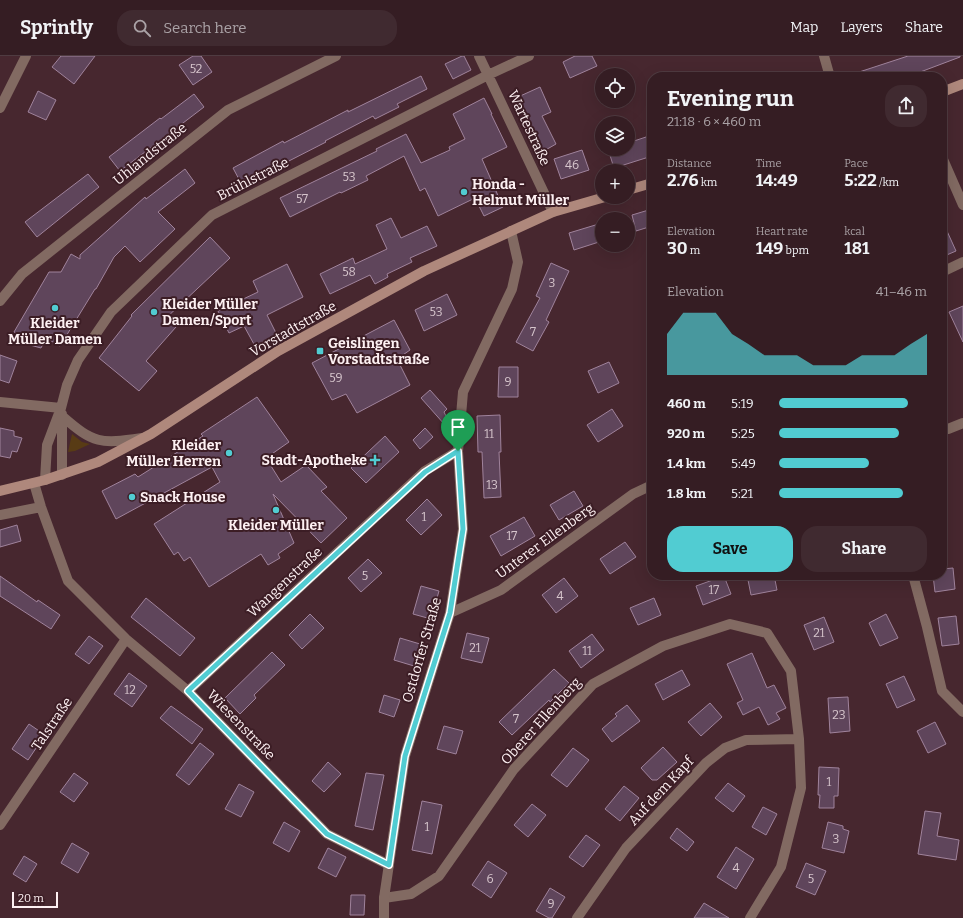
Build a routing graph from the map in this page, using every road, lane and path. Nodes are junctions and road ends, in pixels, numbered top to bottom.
1 (26, 56) edge
2 (336, 56) edge
3 (479, 56) edge
4 (529, 56) edge
5 (824, 56) edge
6 (829, 72) edge
7 (488, 75) junction
8 (963, 84) edge
9 (947, 90) edge
10 (0, 108) edge
11 (947, 168) edge
12 (647, 184) edge
13 (635, 188) edge
14 (595, 200) edge
15 (963, 205) edge
16 (554, 212) junction
17 (511, 231) junction
18 (963, 262) edge
19 (947, 270) edge
20 (0, 301) edge
21 (0, 402) edge
22 (61, 412) junction
23 (963, 422) edge
24 (948, 429) dead end
25 (144, 438) junction
26 (458, 451) junction
27 (62, 475) junction
28 (45, 480) junction
29 (34, 483) junction
30 (647, 487) edge
31 (0, 491) edge
32 (41, 507) junction
33 (0, 514) edge
34 (914, 580) edge
35 (450, 613) junction
36 (126, 639) junction
37 (188, 691) junction
38 (963, 712) edge
39 (799, 739) junction
40 (0, 825) edge
41 (389, 865) junction
42 (384, 898) junction
43 (384, 918) edge
44 (577, 918) edge
45 (750, 918) edge

1 - 10 street
2 - 20 street, Uhlandstraße
3 - 7 street, Wartestraße
4 - 7 street, Brühlstraße
5 - 6 street
7 - 16 street, Wartestraße
7 - 22 street, Brühlstraße
8 - 9 main road
11 - 15 street
12 - 13 main road
14 - 16 main road, Vorstadtstraße
16 - 17 main road, Vorstadtstraße
17 - 25 main road, Vorstadtstraße
17 - 26 street, Ostdorfer Straße
18 - 19 street
21 - 22 street
22 - 25 street
22 - 27 street, Brühlstraße
22 - 28 street, Brühlstraße
23 - 24 street
25 - 27 main road, Vorstadtstraße
26 - 35 street, Ostdorfer Straße
26 - 37 street, Wangenstraße
27 - 28 main road, Vorstadtstraße
28 - 29 main road, Vorstadtstraße
29 - 31 main road, Vorstadtstraße
29 - 32 street, Wiesenstraße
30 - 35 street, Unterer Ellenberg
32 - 33 street
32 - 36 street, Wiesenstraße
34 - 38 street
35 - 41 street, Ostdorfer Straße
36 - 37 street, Wiesenstraße
36 - 40 street, Talstraße
37 - 41 street, Wiesenstraße
39 - 42 street, Oberer Ellenberg
39 - 44 street, Auf dem Kapf
39 - 45 street, Oberer Ellenberg
41 - 42 street, Ostdorfer Straße
42 - 43 street, Ostdorfer Straße

